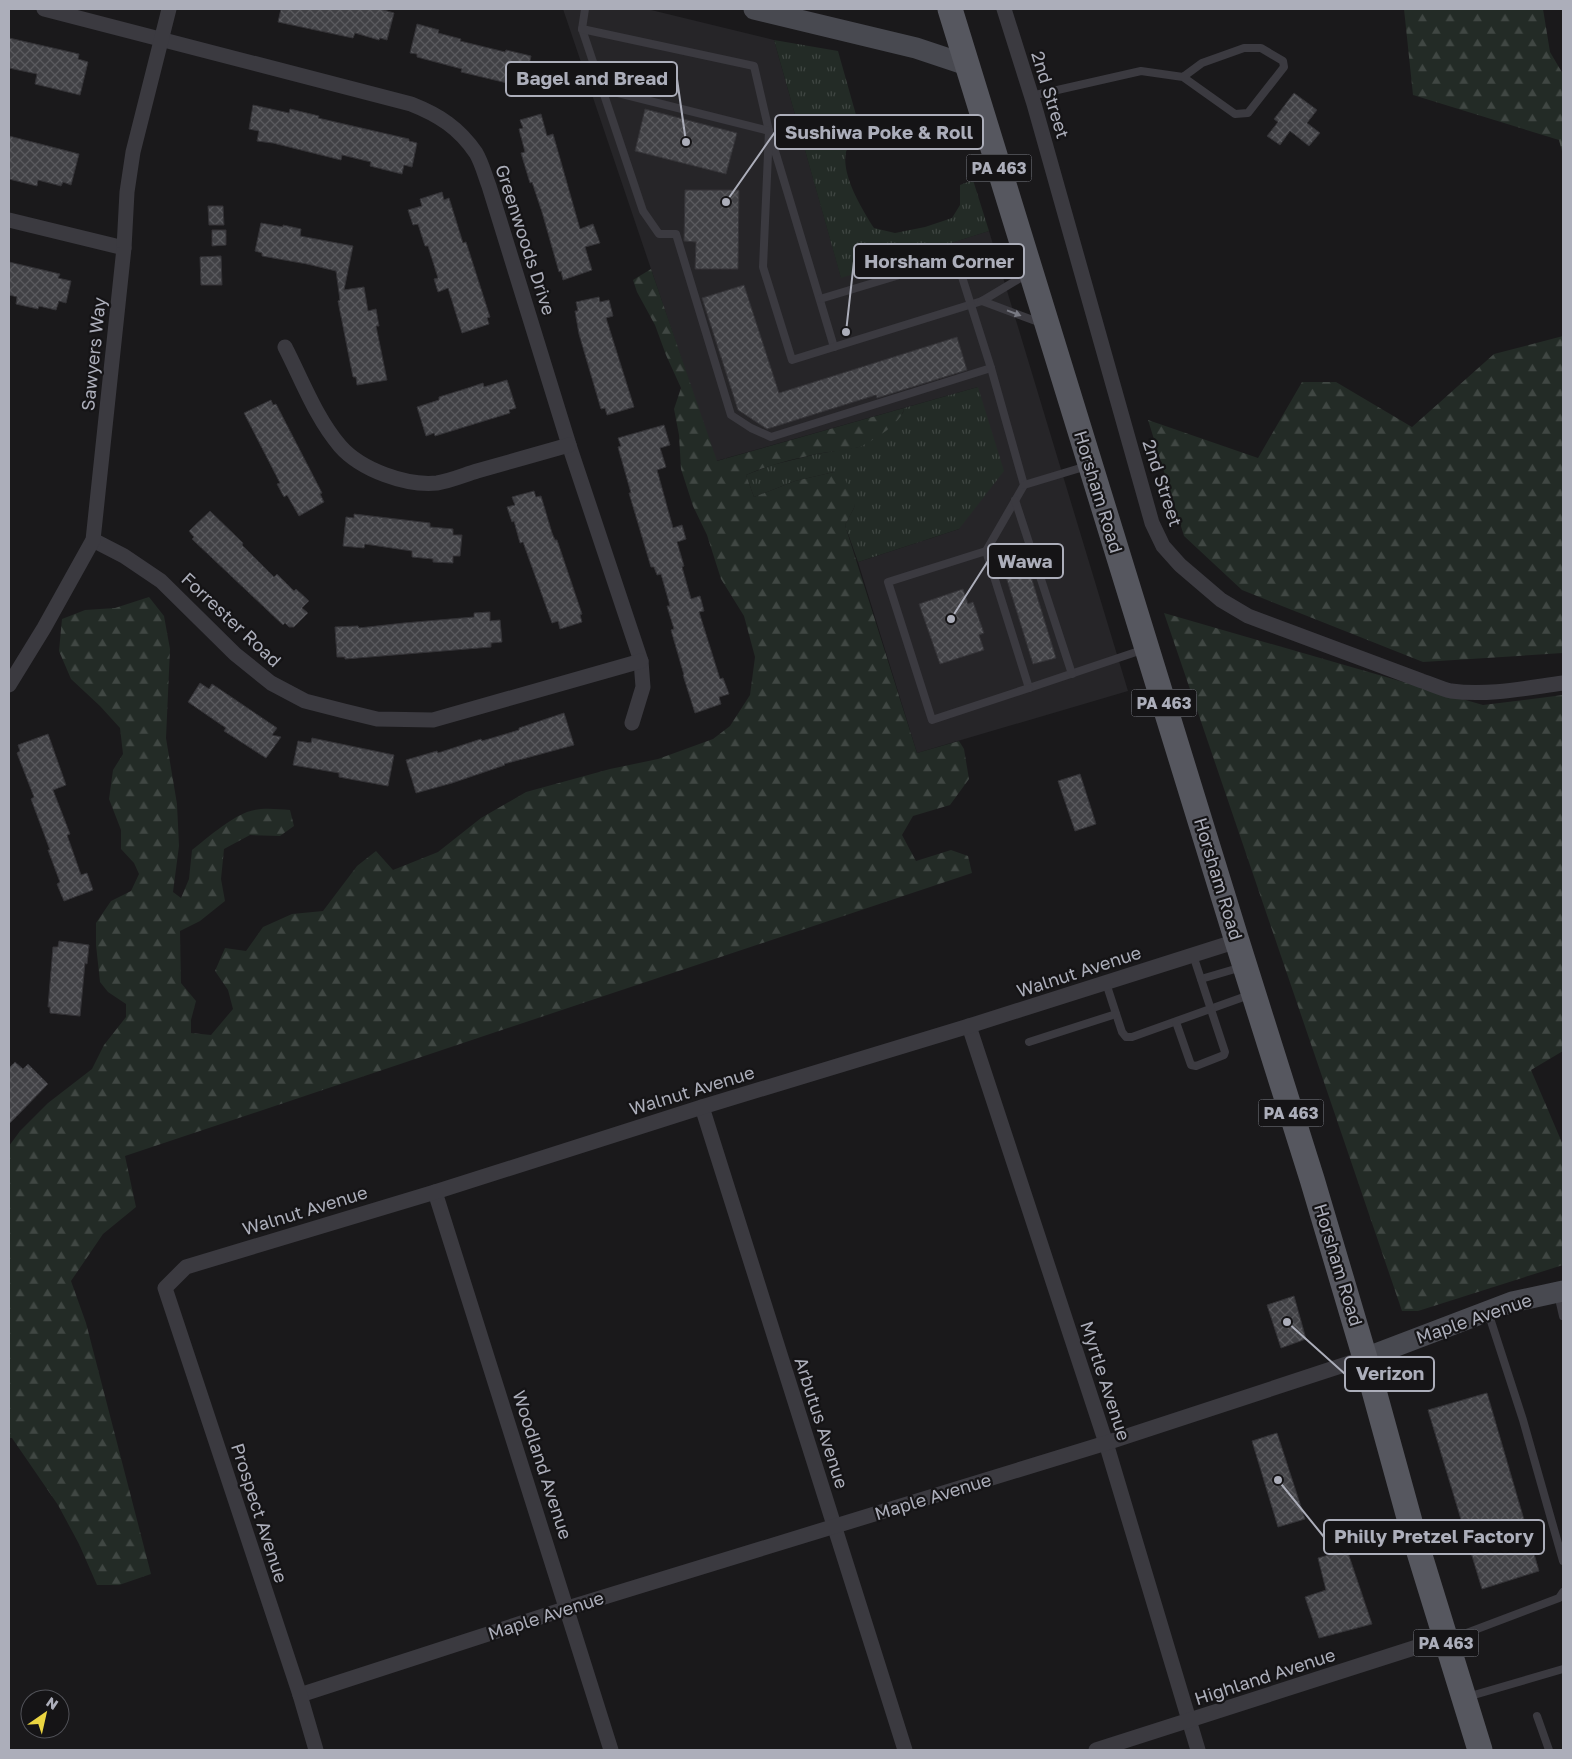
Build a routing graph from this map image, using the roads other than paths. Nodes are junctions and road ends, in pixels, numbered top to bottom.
1 (44, 9) edge
2 (170, 9) edge
3 (585, 9) edge
4 (754, 9) edge
5 (950, 9) edge
6 (1004, 9) edge
7 (582, 29) junction
8 (162, 38) junction
9 (967, 65) junction
10 (1183, 77) junction
11 (602, 89) junction
12 (1031, 96) junction
13 (769, 131) junction
14 (9, 220) edge
15 (124, 248) junction
16 (1031, 272) junction
17 (820, 299) junction
18 (982, 301) junction
19 (972, 304) junction
20 (1046, 325) junction
21 (285, 347) dead end
22 (834, 347) junction
23 (991, 368) junction
24 (569, 445) junction
25 (1090, 466) junction
26 (1024, 485) junction
27 (1015, 500) junction
28 (93, 540) junction
29 (986, 551) junction
30 (1147, 648) junction
31 (641, 661) junction
32 (1072, 674) junction
33 (1563, 683) edge
34 (9, 686) edge
35 (1029, 688) junction
36 (632, 723) dead end
37 (1237, 941) junction
38 (1193, 955) junction
39 (1245, 966) junction
40 (1201, 979) junction
41 (1106, 983) junction
42 (1253, 994) junction
43 (1210, 1009) junction
44 (1116, 1014) junction
45 (1176, 1022) junction
46 (969, 1026) junction
47 (1029, 1042) dead end
48 (702, 1107) junction
49 (435, 1192) junction
50 (165, 1288) joint
51 (1560, 1292) edge
52 (1488, 1310) junction
53 (1563, 1316) edge
54 (1365, 1358) junction
55 (1106, 1444) junction
56 (834, 1527) junction
57 (1563, 1560) edge
58 (1563, 1592) edge
59 (568, 1608) junction
60 (1446, 1641) junction
61 (1563, 1669) edge
62 (300, 1695) junction
63 (1463, 1698) junction
64 (1537, 1716) dead end
65 (1189, 1722) junction
66 (316, 1750) edge
67 (611, 1750) edge
68 (906, 1750) edge
69 (1096, 1750) edge
70 (1198, 1750) edge
71 (1480, 1750) edge
72 (1549, 1750) edge

1 - 8 street, Greenwoods Drive
2 - 8 street, Sawyers Way
3 - 7 lane
4 - 9 main road
5 - 9 main road, Horsham Road / PA 463
6 - 12 street, 2nd Street
7 - 11 lane
7 - 13 lane
8 - 15 street, Sawyers Way
8 - 24 street, Greenwoods Drive
9 - 16 main road, Horsham Road / PA 463
10 - 10 lane
10 - 12 lane
11 - 13 lane
11 - 23 lane
12 - 33 street, 2nd Street
13 - 17 lane
13 - 22 lane
14 - 15 street
15 - 28 street, Sawyers Way
16 - 18 lane
16 - 20 main road, Horsham Road / PA 463
17 - 19 lane
17 - 22 lane
18 - 19 lane
18 -> 20 lane
19 - 22 lane
19 - 23 lane
20 - 25 main road, Horsham Road / PA 463
21 - 24 street
23 - 26 lane
24 - 31 street, Greenwoods Drive
25 - 26 lane
25 - 30 main road, Horsham Road / PA 463
26 - 27 lane
27 - 29 lane
27 - 32 lane
28 - 31 street, Forrester Road
28 - 34 street, Sawyers Way
29 - 35 lane
29 - 35 lane
30 - 32 lane
30 - 37 main road, Horsham Road / PA 463
31 - 36 street, Greenwoods Drive
32 - 35 lane
37 - 38 street, Walnut Avenue
37 - 39 main road, Horsham Road / PA 463
38 - 40 lane
38 - 41 street, Walnut Avenue
39 - 40 lane
39 - 42 main road, Horsham Road / PA 463
40 - 43 lane
41 - 44 lane
41 - 46 street, Walnut Avenue
42 - 43 lane
42 - 54 main road, Horsham Road / PA 463
43 - 45 lane
43 - 45 lane
44 - 45 lane
44 - 47 lane
46 - 48 street, Walnut Avenue
46 - 55 street, Myrtle Avenue
48 - 49 street, Walnut Avenue
48 - 56 street, Arbutus Avenue
49 - 50 street, Walnut Avenue
49 - 59 street, Woodland Avenue
50 - 62 street, Prospect Avenue
51 - 52 main road, Maple Avenue
51 - 53 lane
52 - 54 main road, Maple Avenue
52 - 57 lane
54 - 55 street, Maple Avenue
54 - 60 main road, Horsham Road / PA 463
55 - 56 street, Maple Avenue
55 - 65 street, Myrtle Avenue
56 - 59 street, Maple Avenue
56 - 68 street, Arbutus Avenue
58 - 60 lane
59 - 62 street, Maple Avenue
59 - 67 street, Woodland Avenue
60 - 63 main road, Horsham Road / PA 463
60 - 65 street, Highland Avenue
61 - 63 lane
62 - 66 street, Prospect Avenue
63 - 71 main road, Horsham Road / PA 463
64 - 72 lane
65 - 69 street, Highland Avenue
65 - 70 street, Myrtle Avenue

